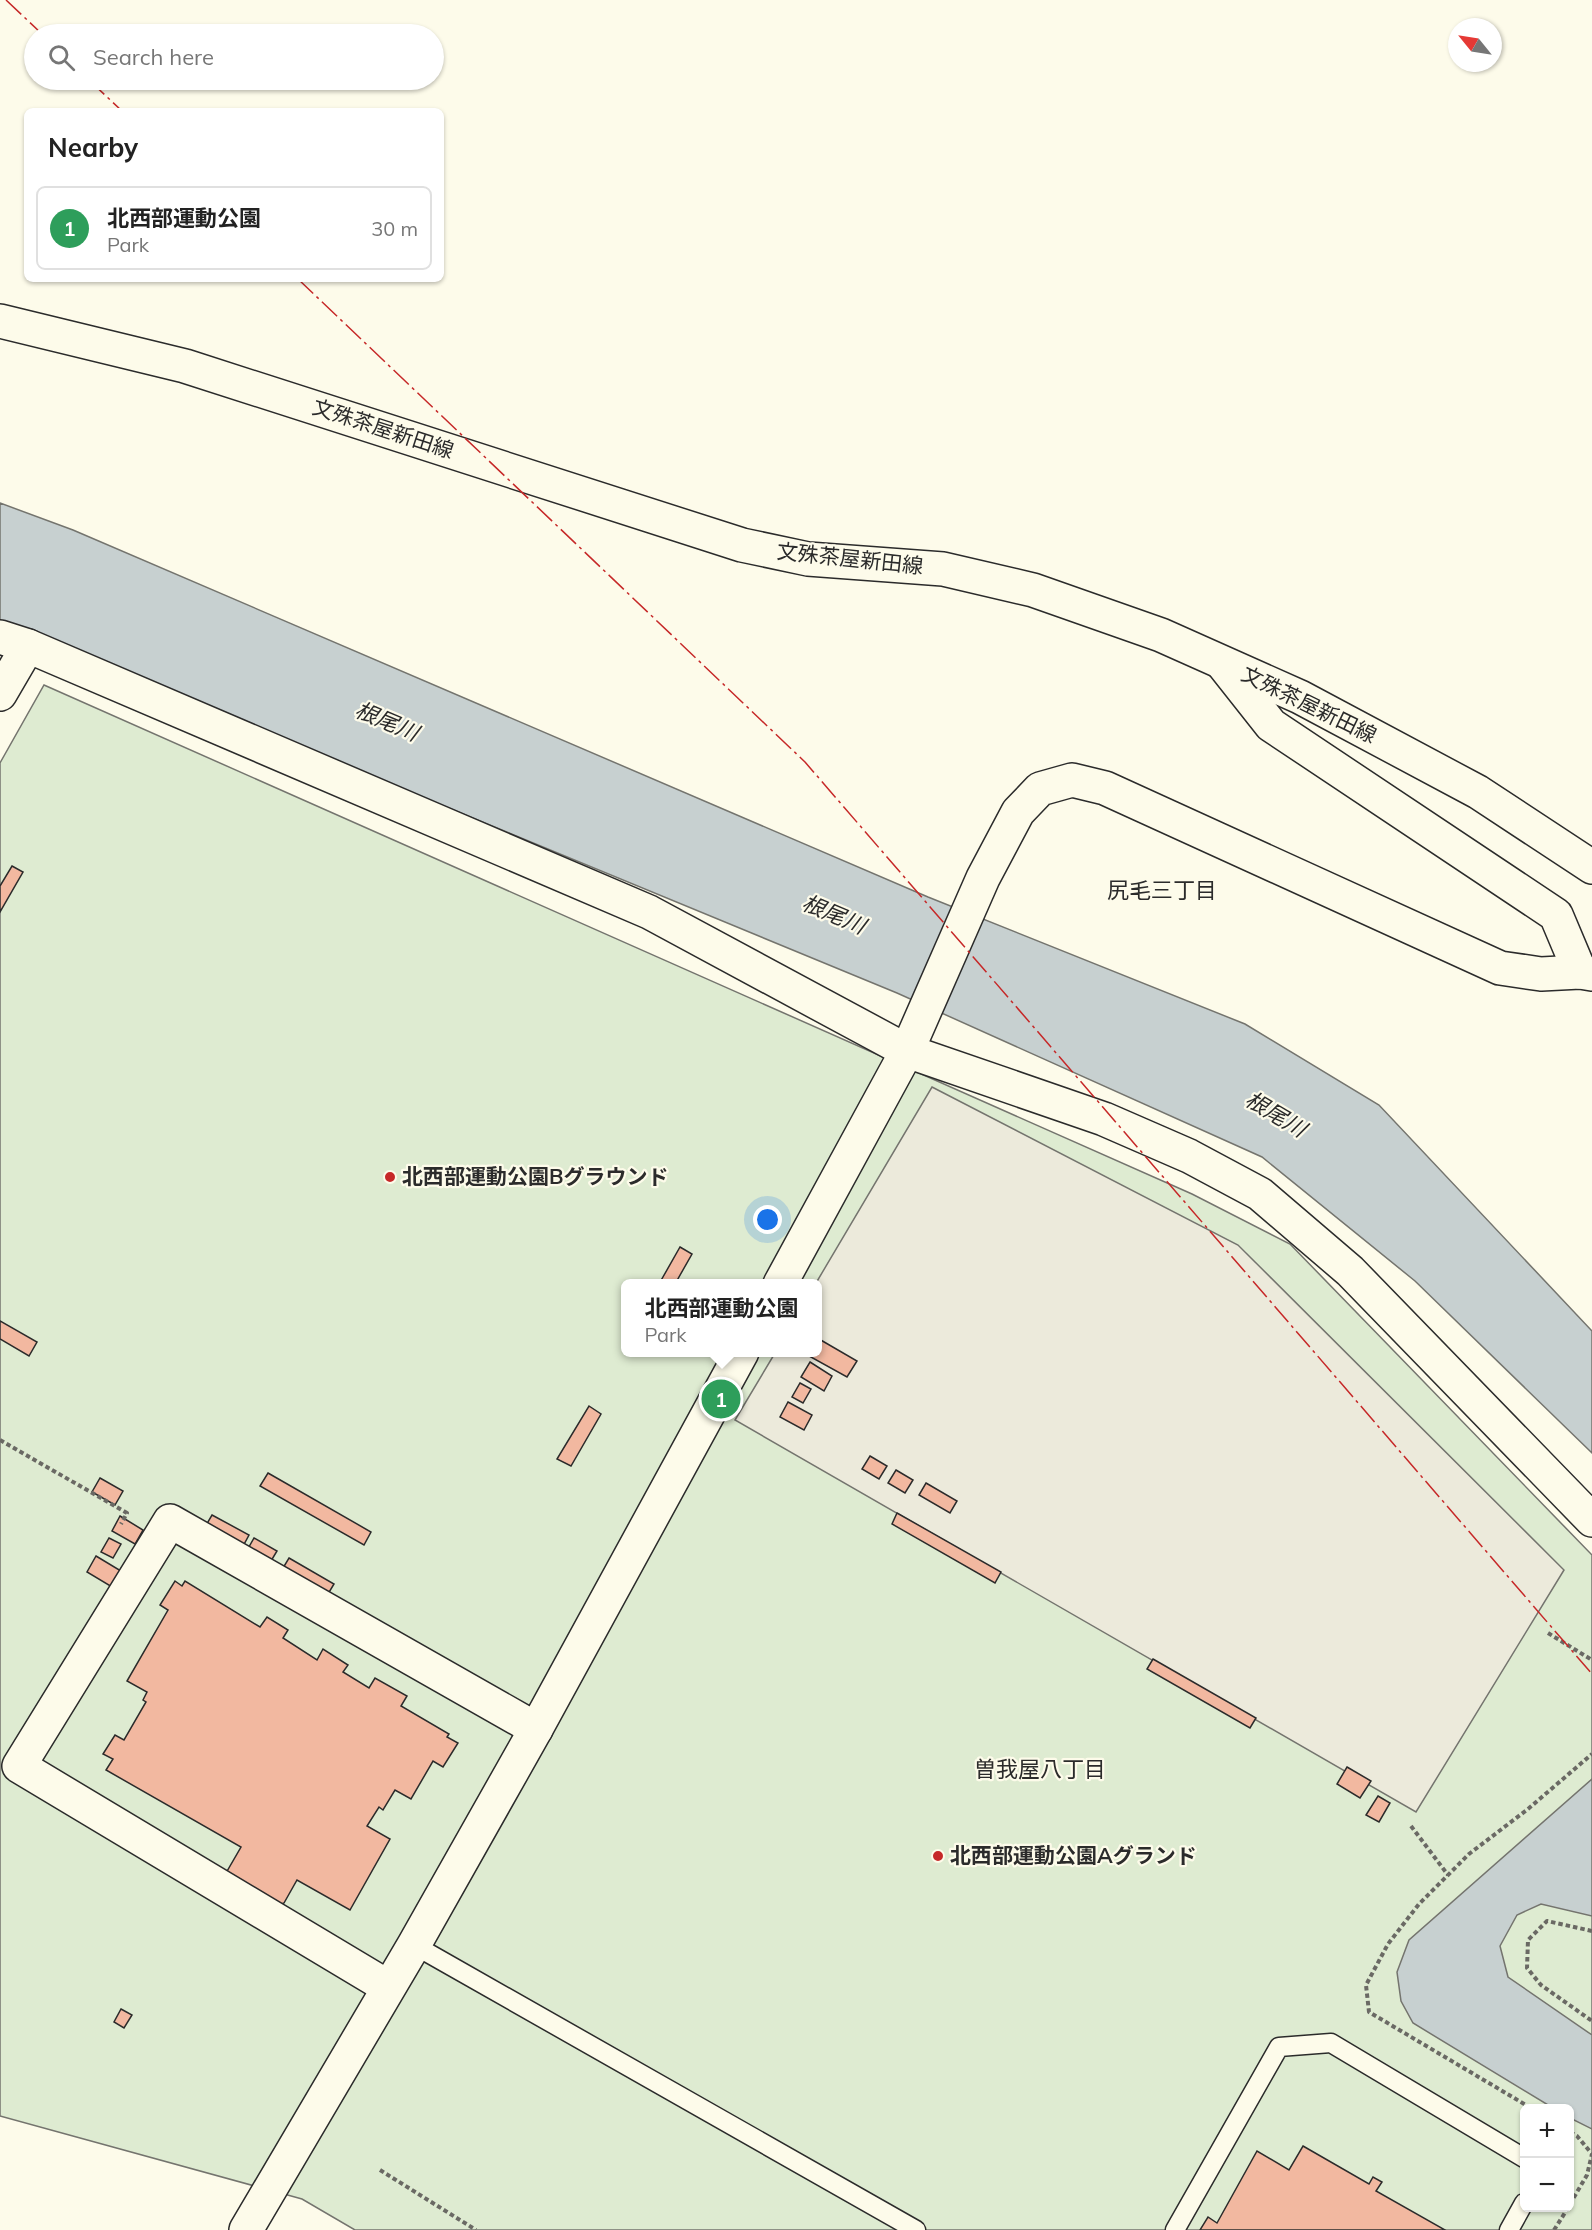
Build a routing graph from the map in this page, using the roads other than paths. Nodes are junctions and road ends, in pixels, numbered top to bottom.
1 (0, 321) edge
2 (14, 641) edge
3 (1222, 663) junction
4 (0, 694) edge
5 (1592, 867) edge
6 (1586, 973) edge
7 (908, 1051) junction
8 (783, 1279) edge
9 (740, 1357) edge
10 (1592, 1520) edge
11 (536, 1729) junction
12 (414, 1944) junction
13 (388, 1987) junction
14 (1520, 2156) edge
15 (1520, 2210) edge
16 (246, 2230) edge
17 (916, 2230) edge
18 (1175, 2230) edge
19 (1509, 2230) edge

1 - 3 street, 文殊茶屋新田線
2 - 4 street
2 - 7 street
3 - 5 street, 文殊茶屋新田線
3 - 6 street
6 - 7 street
7 - 8 street
7 - 10 street
9 - 11 street
11 - 12 street
11 - 13 street
12 - 13 street
12 - 17 lane
13 - 16 street
14 - 18 lane
15 - 19 lane

